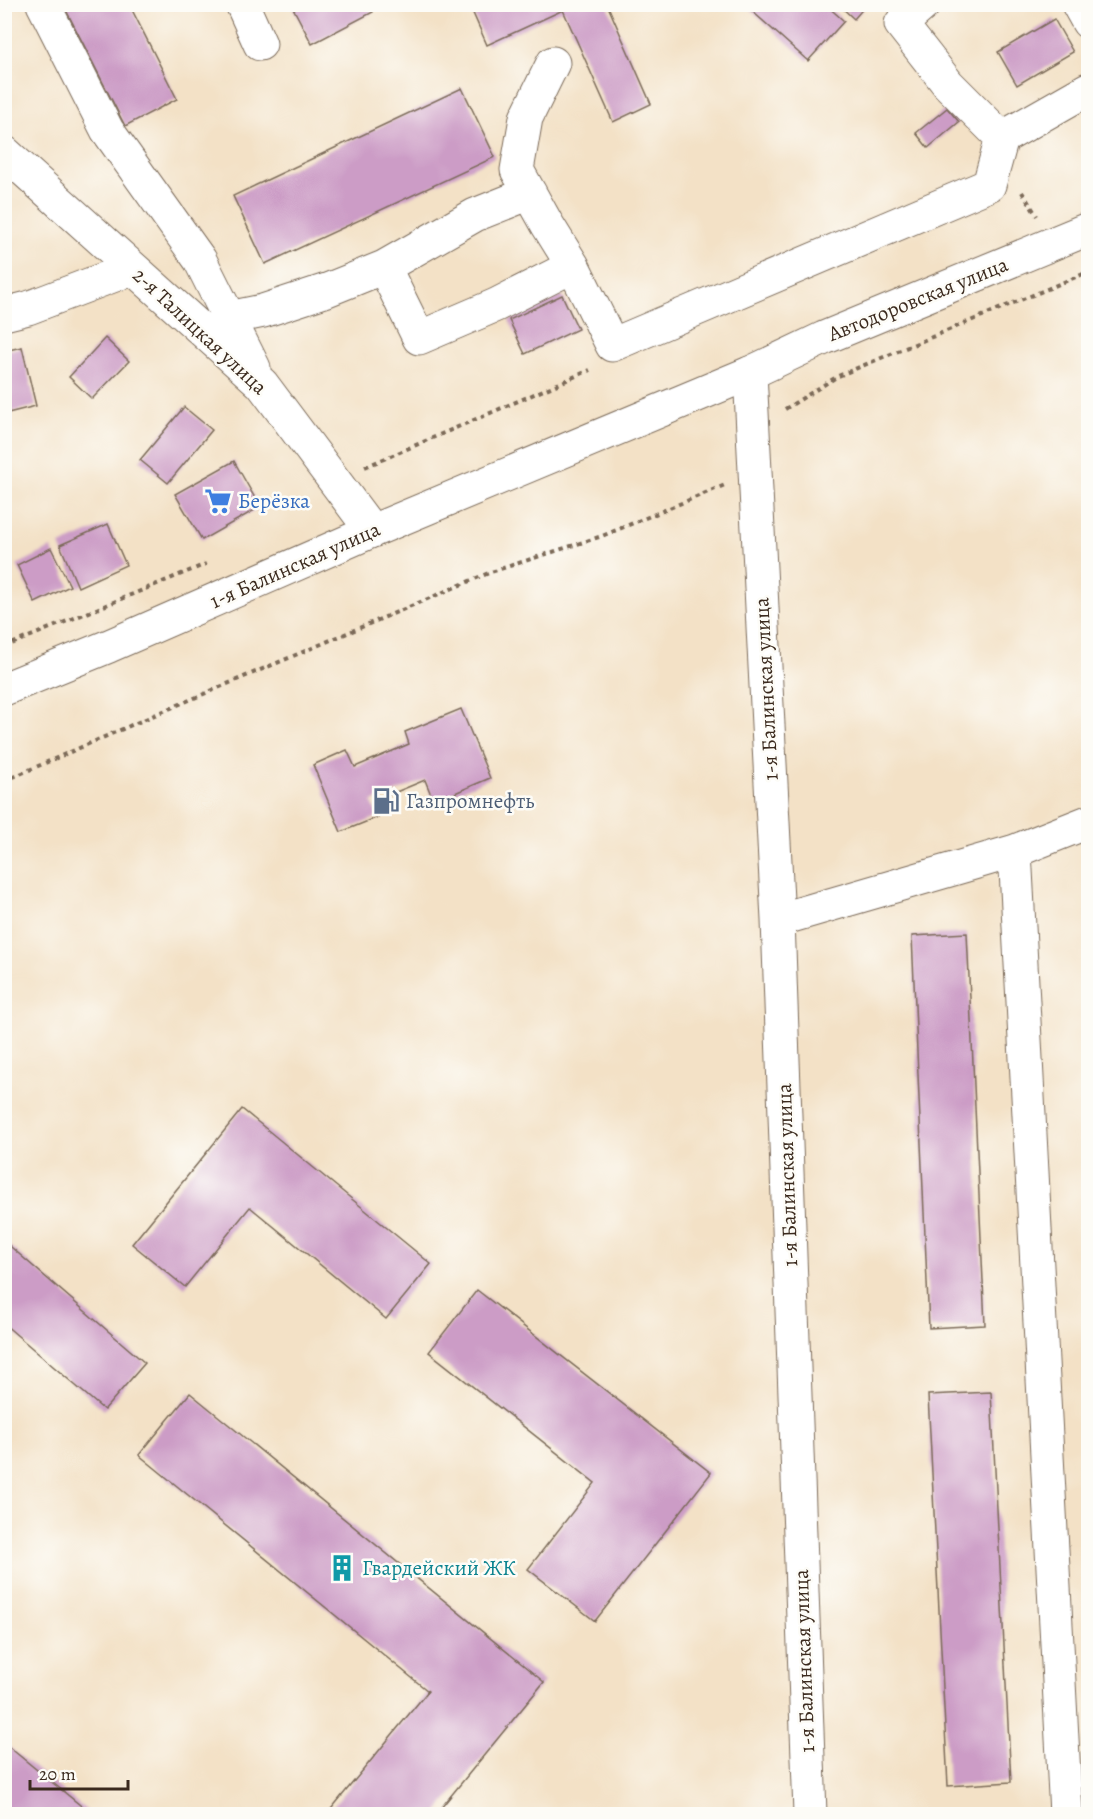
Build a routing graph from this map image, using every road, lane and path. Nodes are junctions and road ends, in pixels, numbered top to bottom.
1 (43, 4) edge
2 (242, 4) edge
3 (924, 4) edge
4 (1078, 4) edge
5 (1089, 22) edge
6 (260, 44) dead end
7 (553, 63) dead end
8 (1089, 89) edge
9 (1002, 138) junction
10 (4, 152) edge
11 (530, 193) junction
12 (1089, 229) edge
13 (573, 266) junction
14 (131, 267) junction
15 (384, 267) junction
16 (1089, 272) edge
17 (4, 314) edge
18 (229, 318) junction
19 (750, 373) junction
20 (568, 379) dead end
21 (262, 384) junction
22 (783, 420) dead end
23 (755, 473) junction
24 (342, 491) junction
25 (372, 531) junction
26 (208, 563) dead end
27 (4, 647) edge
28 (4, 689) edge
29 (4, 781) edge
30 (1089, 822) edge
31 (1015, 851) junction
32 (778, 920) junction
33 (810, 1815) edge
34 (1066, 1815) edge

1 - 18 street
2 - 6 street
3 - 9 street
4 - 5 street
7 - 11 street
8 - 9 street
9 - 13 street
10 - 14 street, 2-я Талицкая улица
11 - 13 street
11 - 15 street
12 - 19 street, Автодоровская улица
13 - 15 street
14 - 17 street
14 - 21 street, 2-я Талицкая улица
15 - 18 street
16 - 22 path
18 - 21 street
19 - 23 street, 1-я Балинская улица
19 - 25 street, 1-я Балинская улица
20 - 24 path
21 - 24 street, 2-я Талицкая улица
23 - 29 path
23 - 32 street, 1-я Балинская улица
24 - 25 street, 2-я Талицкая улица
25 - 28 street, 1-я Балинская улица
26 - 27 path
30 - 31 street
31 - 32 street
31 - 34 street
32 - 33 street, 1-я Балинская улица

